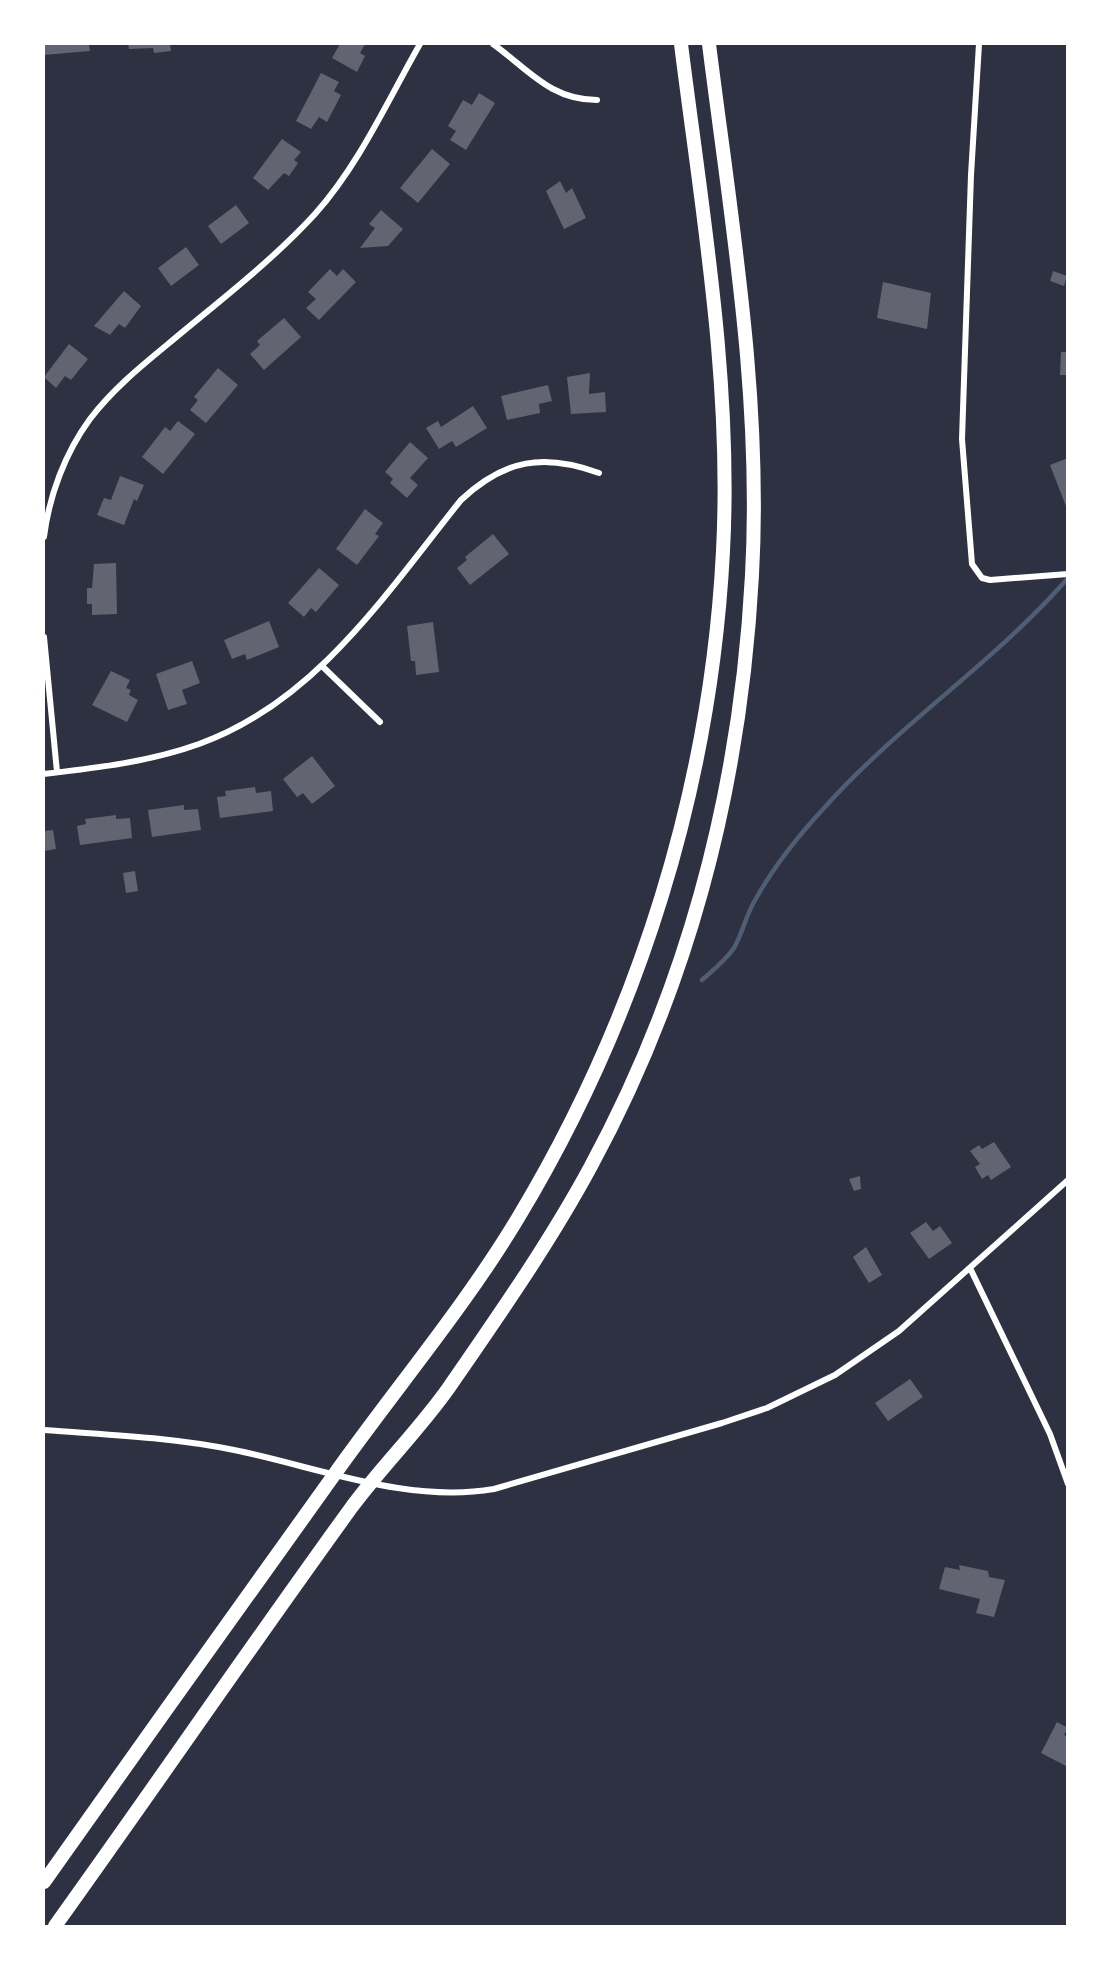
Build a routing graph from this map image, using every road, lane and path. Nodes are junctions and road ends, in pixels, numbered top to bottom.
1 (420, 44) edge
2 (493, 44) edge
3 (681, 44) edge
4 (709, 44) edge
5 (979, 44) edge
6 (597, 100) dead end
7 (599, 473) dead end
8 (44, 537) edge
9 (1068, 574) edge
10 (44, 637) edge
11 (322, 666) junction
12 (380, 723) dead end
13 (57, 772) junction
14 (44, 774) edge
15 (1068, 1180) edge
16 (970, 1268) junction
17 (44, 1430) edge
18 (335, 1473) junction
19 (370, 1483) junction
20 (1068, 1484) edge
21 (44, 1882) edge
22 (55, 1926) edge

1 - 8 street
2 - 6 street
3 - 18 main road
4 - 19 main road
5 - 9 street
7 - 11 street
10 - 13 street
11 - 12 street
11 - 13 street
13 - 14 street
15 - 16 street
16 - 19 street
16 - 20 street
17 - 18 street
18 - 19 street
18 - 21 main road
19 - 22 main road

